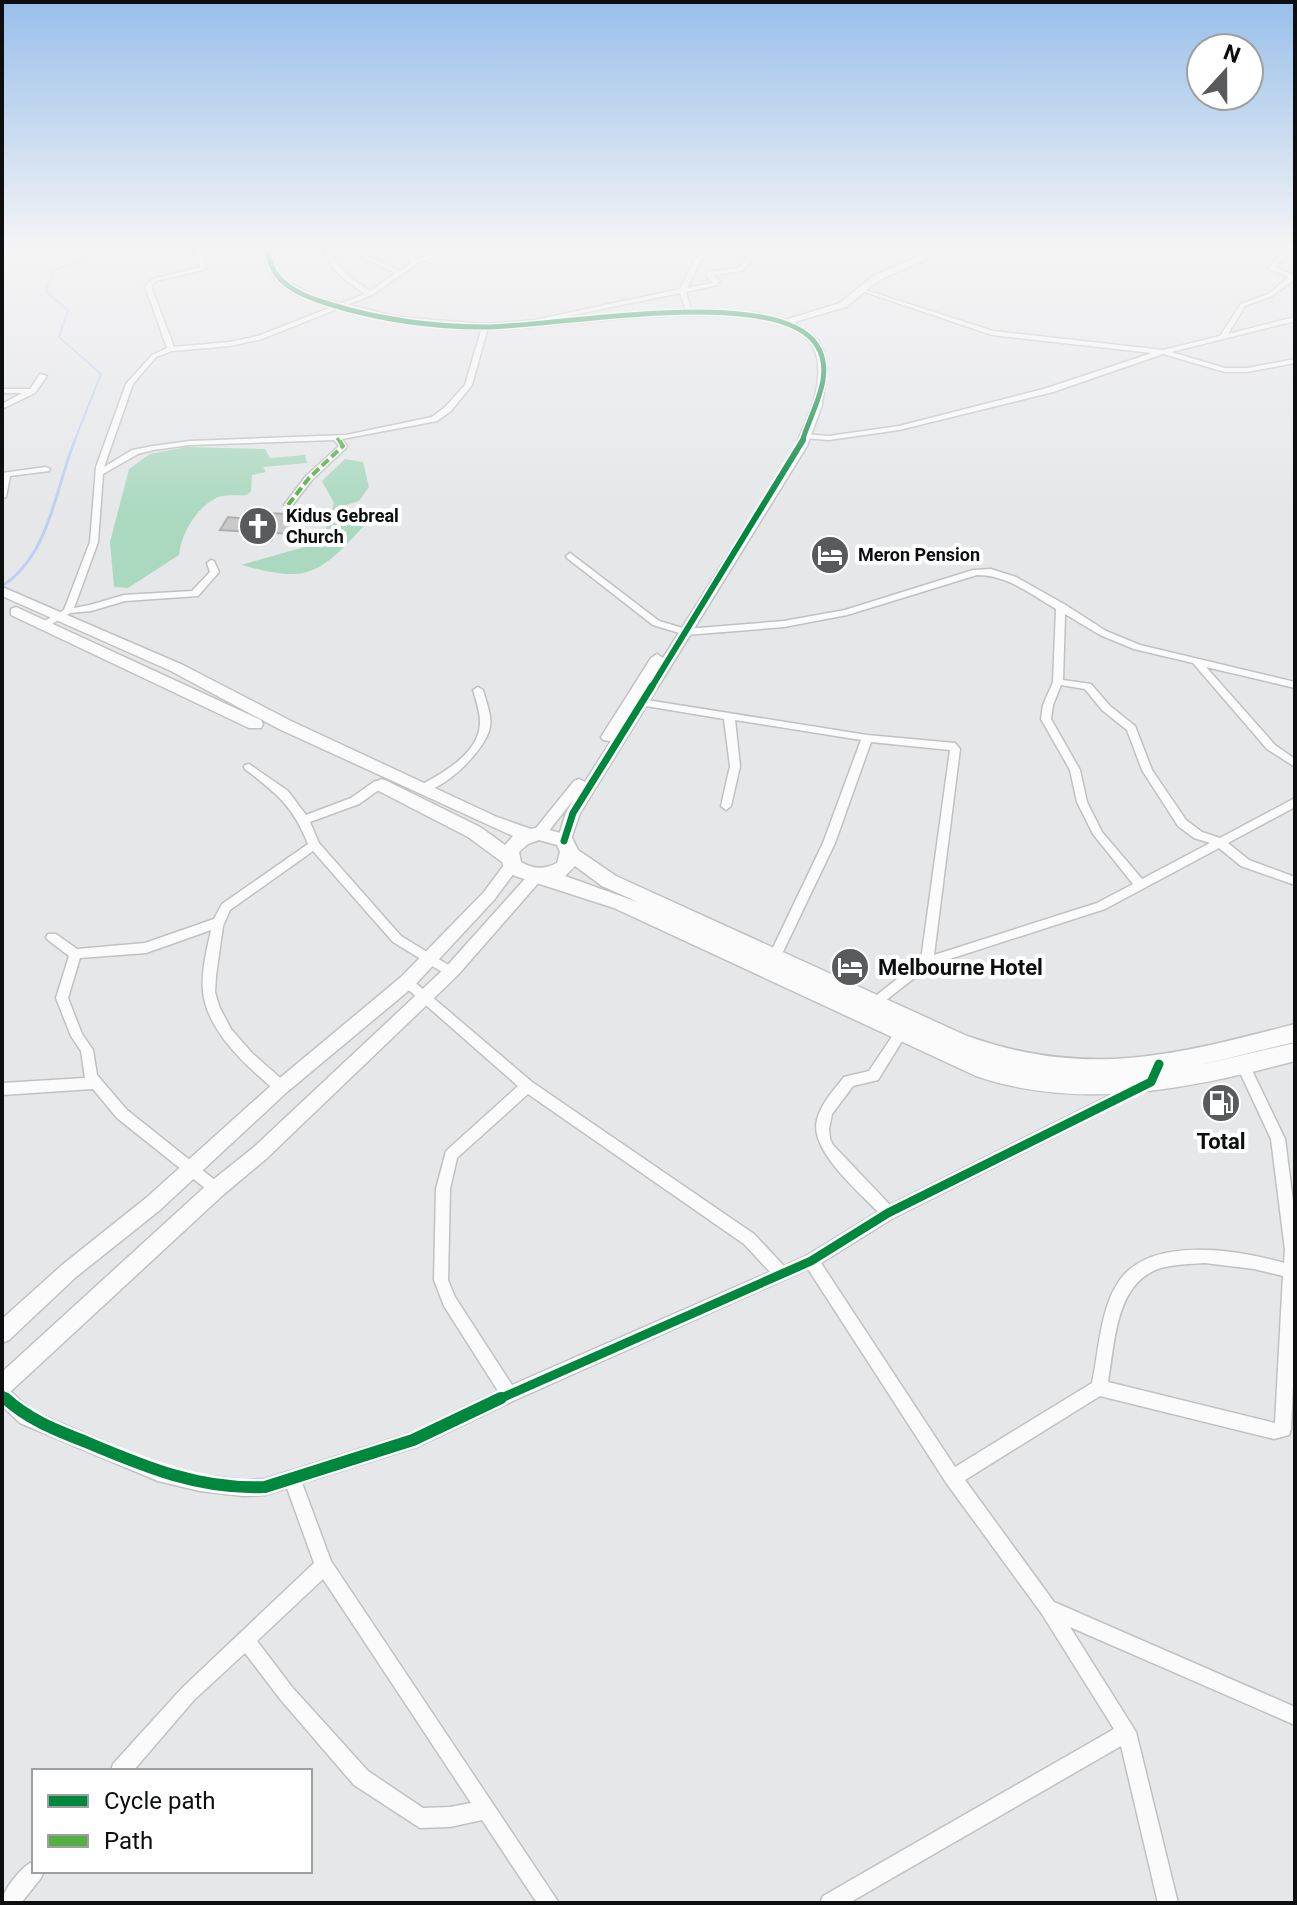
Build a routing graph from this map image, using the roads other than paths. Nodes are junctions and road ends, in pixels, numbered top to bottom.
1 (167, 337) edge
2 (259, 337) edge
3 (482, 337) edge
4 (810, 337) edge
5 (1027, 337) edge
6 (1226, 337) edge
7 (1222, 338) joint
8 (171, 349) junction
9 (1162, 352) junction
10 (1295, 361) edge
11 (43, 376) dead end
12 (2, 391) edge
13 (32, 391) junction
14 (2, 407) edge
15 (337, 438) junction
16 (803, 438) junction
17 (46, 469) dead end
18 (99, 473) junction
19 (4, 474) edge
20 (2, 497) edge
21 (288, 505) dead end
22 (570, 556) dead end
23 (211, 563) dead end
24 (2, 591) edge
25 (1061, 606) junction
26 (5, 607) edge
27 (57, 617) junction
28 (681, 631) junction
29 (1196, 661) junction
30 (1058, 682) junction
31 (1295, 685) edge
32 (478, 690) dead end
33 (637, 702) junction
34 (729, 716) junction
35 (280, 730) junction
36 (867, 738) junction
37 (1295, 764) edge
38 (249, 767) dead end
39 (379, 784) junction
40 (423, 789) junction
41 (1295, 802) edge
42 (726, 806) dead end
43 (304, 820) junction
44 (534, 834) junction
45 (1218, 841) junction
46 (314, 845) junction
47 (567, 847) junction
48 (511, 861) junction
49 (539, 876) junction
50 (1295, 881) edge
51 (1140, 884) junction
52 (219, 922) junction
53 (52, 937) dead end
54 (75, 954) junction
55 (775, 956) junction
56 (428, 961) junction
57 (927, 962) junction
58 (451, 972) junction
59 (407, 982) junction
60 (425, 997) junction
61 (868, 1009) junction
62 (901, 1033) junction
63 (1295, 1033) edge
64 (1295, 1052) edge
65 (1243, 1066) junction
66 (1155, 1073) junction
67 (95, 1083) junction
68 (527, 1086) junction
69 (281, 1087) junction
70 (2, 1089) edge
71 (191, 1167) junction
72 (216, 1189) junction
73 (888, 1213) junction
74 (811, 1261) junction
75 (1292, 1272) edge
76 (782, 1274) junction
77 (2, 1333) edge
78 (2, 1386) edge
79 (1099, 1388) junction
80 (509, 1394) junction
81 (2, 1395) edge
82 (953, 1478) junction
83 (292, 1479) junction
84 (324, 1566) junction
85 (1048, 1608) junction
86 (245, 1639) junction
87 (1295, 1716) edge
88 (1127, 1732) junction
89 (122, 1769) edge
90 (486, 1809) junction
91 (33, 1873) edge
92 (14, 1902) edge
93 (549, 1903) edge
94 (830, 1903) edge
95 (1168, 1903) edge

1 - 8 street
2 - 8 street
3 - 15 street
4 - 16 street
5 - 9 street
6 - 7 street
7 - 9 street
8 - 18 street
9 - 10 street
9 - 16 street
11 - 13 street
12 - 13 street
13 - 14 street
15 - 18 street
15 - 21 street
16 - 28 street
17 - 19 street
18 - 27 street
19 - 20 street
22 - 28 street
23 - 27 street
24 - 27 highway
25 - 28 street
25 - 29 street
25 - 30 street
26 - 27 highway
27 - 35 highway
28 - 33 street
29 - 31 street
29 - 37 street
30 - 45 street
30 - 51 street
32 - 40 street
33 - 34 street
33 - 44 street
33 - 47 street
34 - 36 street
34 - 42 street
35 - 39 highway
35 - 40 highway
36 - 55 street
36 - 57 street
38 - 43 street
39 - 43 street
39 - 48 highway
40 - 44 highway
41 - 45 street
43 - 46 street
44 - 47 highway
44 - 48 highway
45 - 50 street
45 - 51 street
46 - 52 street
46 - 56 street
47 - 49 highway
47 - 55 highway
48 - 49 highway
48 - 56 street
49 - 58 street
49 - 61 highway
51 - 57 street
52 - 54 street
52 - 69 street
53 - 54 street
54 - 67 street
55 - 61 highway
56 - 58 street
56 - 59 street
57 - 61 street
58 - 60 street
59 - 60 street
59 - 69 street
60 - 68 street
60 - 72 street
61 - 62 highway
61 - 66 highway
62 - 66 highway
62 - 73 street
63 - 66 highway
64 - 65 highway
65 - 66 highway
65 - 75 street
66 - 73 street
67 - 70 street
67 - 71 street
68 - 76 street
68 - 80 street
69 - 71 street
71 - 72 street
71 - 77 street
72 - 78 street
73 - 74 street
74 - 76 street
74 - 82 street
75 - 79 street
75 - 79 street
76 - 80 street
79 - 82 street
80 - 83 street
81 - 83 street
82 - 85 street
83 - 84 street
84 - 86 street
84 - 90 street
85 - 87 street
85 - 88 street
86 - 89 street
86 - 90 street
88 - 94 street
88 - 95 street
90 - 93 street
91 - 92 street

